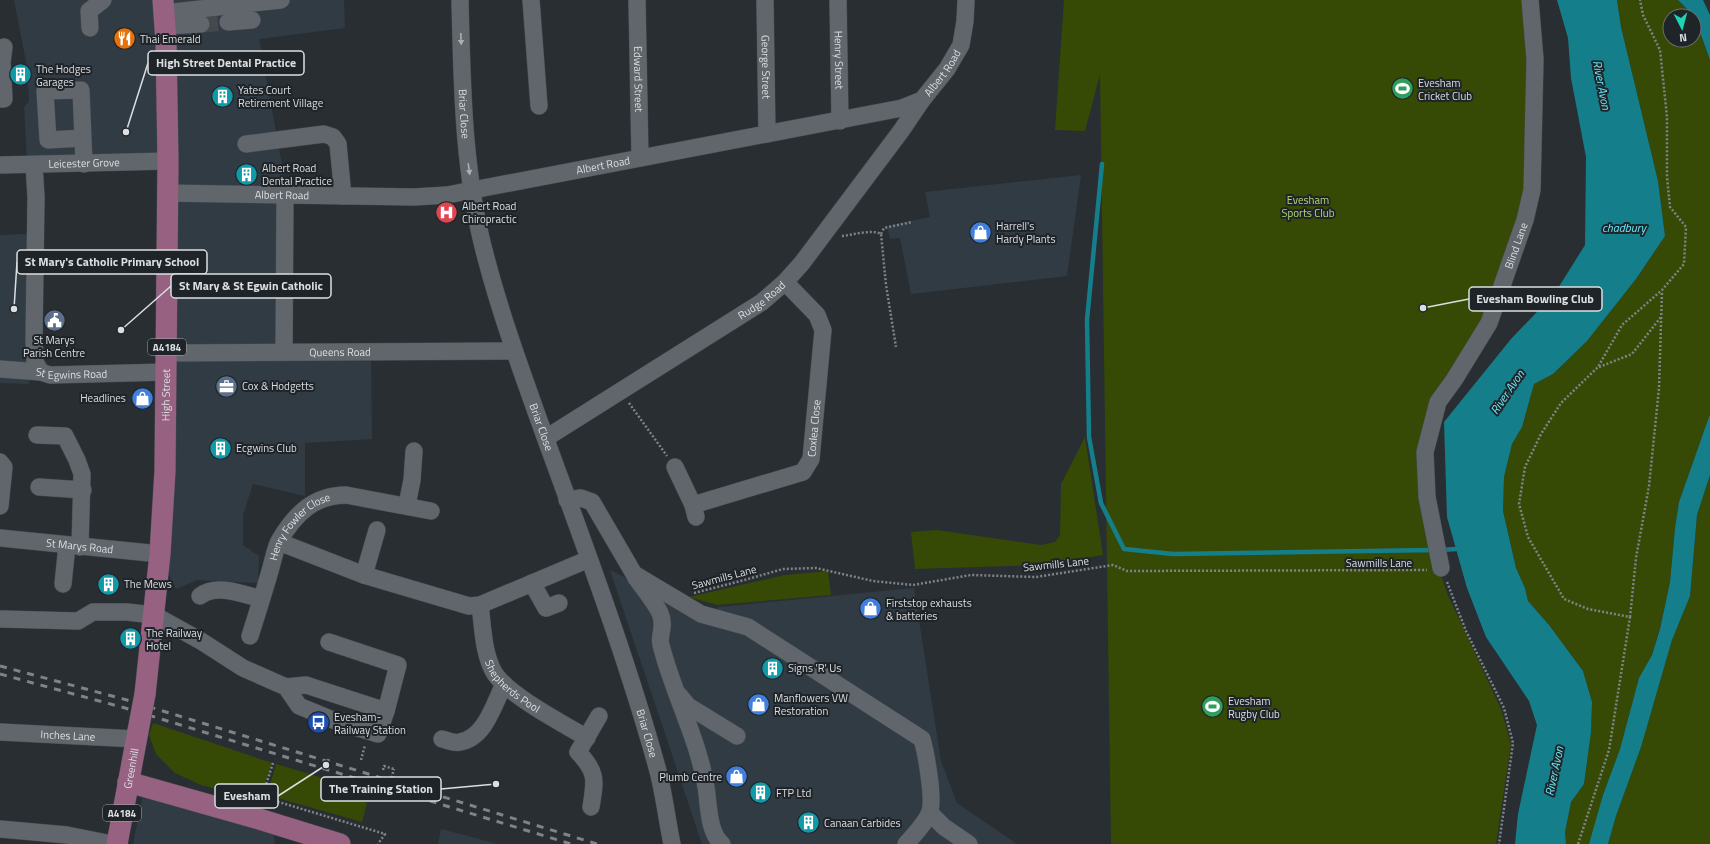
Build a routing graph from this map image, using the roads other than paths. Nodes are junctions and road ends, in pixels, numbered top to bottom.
1 (103, 0) edge
2 (282, 0) edge
3 (460, 0) edge
4 (531, 0) edge
5 (637, 0) edge
6 (765, 0) edge
7 (838, 0) edge
8 (966, 0) edge
9 (1530, 0) edge
10 (164, 13) edge
11 (252, 20) dead end
12 (228, 22) tunnel mouth
13 (201, 24) tunnel mouth
14 (90, 28) dead end
15 (4, 47) dead end
16 (0, 99) edge
17 (922, 100) junction
18 (539, 106) dead end
19 (840, 121) junction
20 (767, 134) junction
21 (83, 138) dead end
22 (246, 144) dead end
23 (640, 158) junction
24 (168, 161) junction
25 (84, 164) junction
26 (0, 165) edge
27 (34, 165) junction
28 (472, 191) junction
29 (167, 193) junction
30 (285, 195) junction
31 (343, 196) junction
32 (785, 282) junction
33 (514, 351) junction
34 (284, 352) junction
35 (167, 362) junction
36 (0, 369) edge
37 (40, 372) junction
38 (37, 435) dead end
39 (546, 438) junction
40 (414, 451) dead end
41 (0, 462) edge
42 (675, 467) road end
43 (39, 487) dead end
44 (83, 490) junction
45 (567, 500) junction
46 (407, 505) junction
47 (0, 506) edge
48 (431, 511) dead end
49 (377, 530) dead end
50 (0, 538) edge
51 (279, 542) junction
52 (73, 546) junction
53 (160, 554) junction
54 (1438, 555) road end
55 (589, 559) junction
56 (634, 574) junction
57 (364, 575) junction
58 (532, 583) junction
59 (63, 584) dead end
60 (200, 596) dead end
61 (261, 599) junction
62 (559, 603) dead end
63 (480, 605) junction
64 (154, 615) junction
65 (2, 619) dead end
66 (250, 636) dead end
67 (329, 642) dead end
68 (504, 684) junction
69 (286, 686) junction
70 (676, 691) junction
71 (386, 711) junction
72 (599, 716) dead end
73 (0, 732) edge
74 (137, 735) junction
75 (737, 736) dead end
76 (442, 739) dead end
77 (583, 745) junction
78 (128, 782) junction
79 (591, 807) dead end
80 (930, 813) junction
81 (0, 828) edge
82 (112, 844) edge
83 (117, 844) edge
84 (340, 844) edge
85 (672, 844) edge
86 (722, 844) edge
87 (906, 844) edge
88 (969, 844) edge

1 - 14 street
2 - 10 street
3 -> 28 street, Briar Close
4 - 18 street
5 - 23 street, Edward Street
6 - 20 street, George Street
7 - 19 street, Henry Street
8 - 17 street, Albert Road
9 - 54 street, Blind Lane
10 - 13 street
10 - 24 main road, High Street / A4184
11 - 12 street
15 - 16 street
17 - 19 street, Albert Road
17 - 32 street, Rudge Road
19 - 20 street, Albert Road
20 - 23 street, Albert Road
21 - 25 street
22 - 31 street
23 - 28 street, Albert Road
24 - 25 street, Leicester Grove
24 - 29 main road, High Street / A4184
25 - 27 street, Leicester Grove
26 - 27 street, Leicester Grove
27 - 37 street, St Egwins Road
28 - 31 street, Albert Road
28 - 33 street, Briar Close
29 - 30 street, Albert Road
29 - 35 main road, High Street / A4184
30 - 31 street, Albert Road
30 - 34 street
32 - 39 street, Rudge Road
32 - 42 street, Coxlea Close
33 - 34 street, Queens Road
33 - 39 street, Briar Close
34 - 35 street, Queens Road
35 - 37 street, St Egwins Road
35 - 53 main road, High Street / A4184
36 - 37 street
38 - 44 street
39 - 45 street, Briar Close
40 - 46 street
41 - 47 street
43 - 44 street
44 - 52 street
45 - 55 street, Briar Close
45 - 56 street
46 - 48 street, Henry Fowler Close
46 - 51 street, Henry Fowler Close
49 - 57 street
50 - 52 street, St Marys Road
51 - 57 street
51 - 61 street, Henry Fowler Close
52 - 53 street, St Marys Road
52 - 59 street
53 - 64 main road, High Street / A4184
55 - 58 street
55 - 85 street, Briar Close
56 - 70 street
56 - 80 street
57 - 63 street
58 - 62 street
58 - 63 street
60 - 61 street
61 - 66 street, Henry Fowler Close
63 - 68 street, Shepherds Pool
64 - 65 street
64 - 69 street
64 - 74 main road, High Street / A4184, bridge
67 - 71 street
68 - 76 street
68 - 77 street, Shepherds Pool
69 - 71 street
69 - 71 street
70 - 75 street
70 - 86 street
72 - 77 street
73 - 74 street, Inches Lane
74 - 78 main road, Greenhill / A4184
77 - 79 street, Shepherds Pool
78 - 83 main road, Greenhill / A4184
78 - 84 main road
80 - 87 street
80 - 88 street
81 - 82 street

